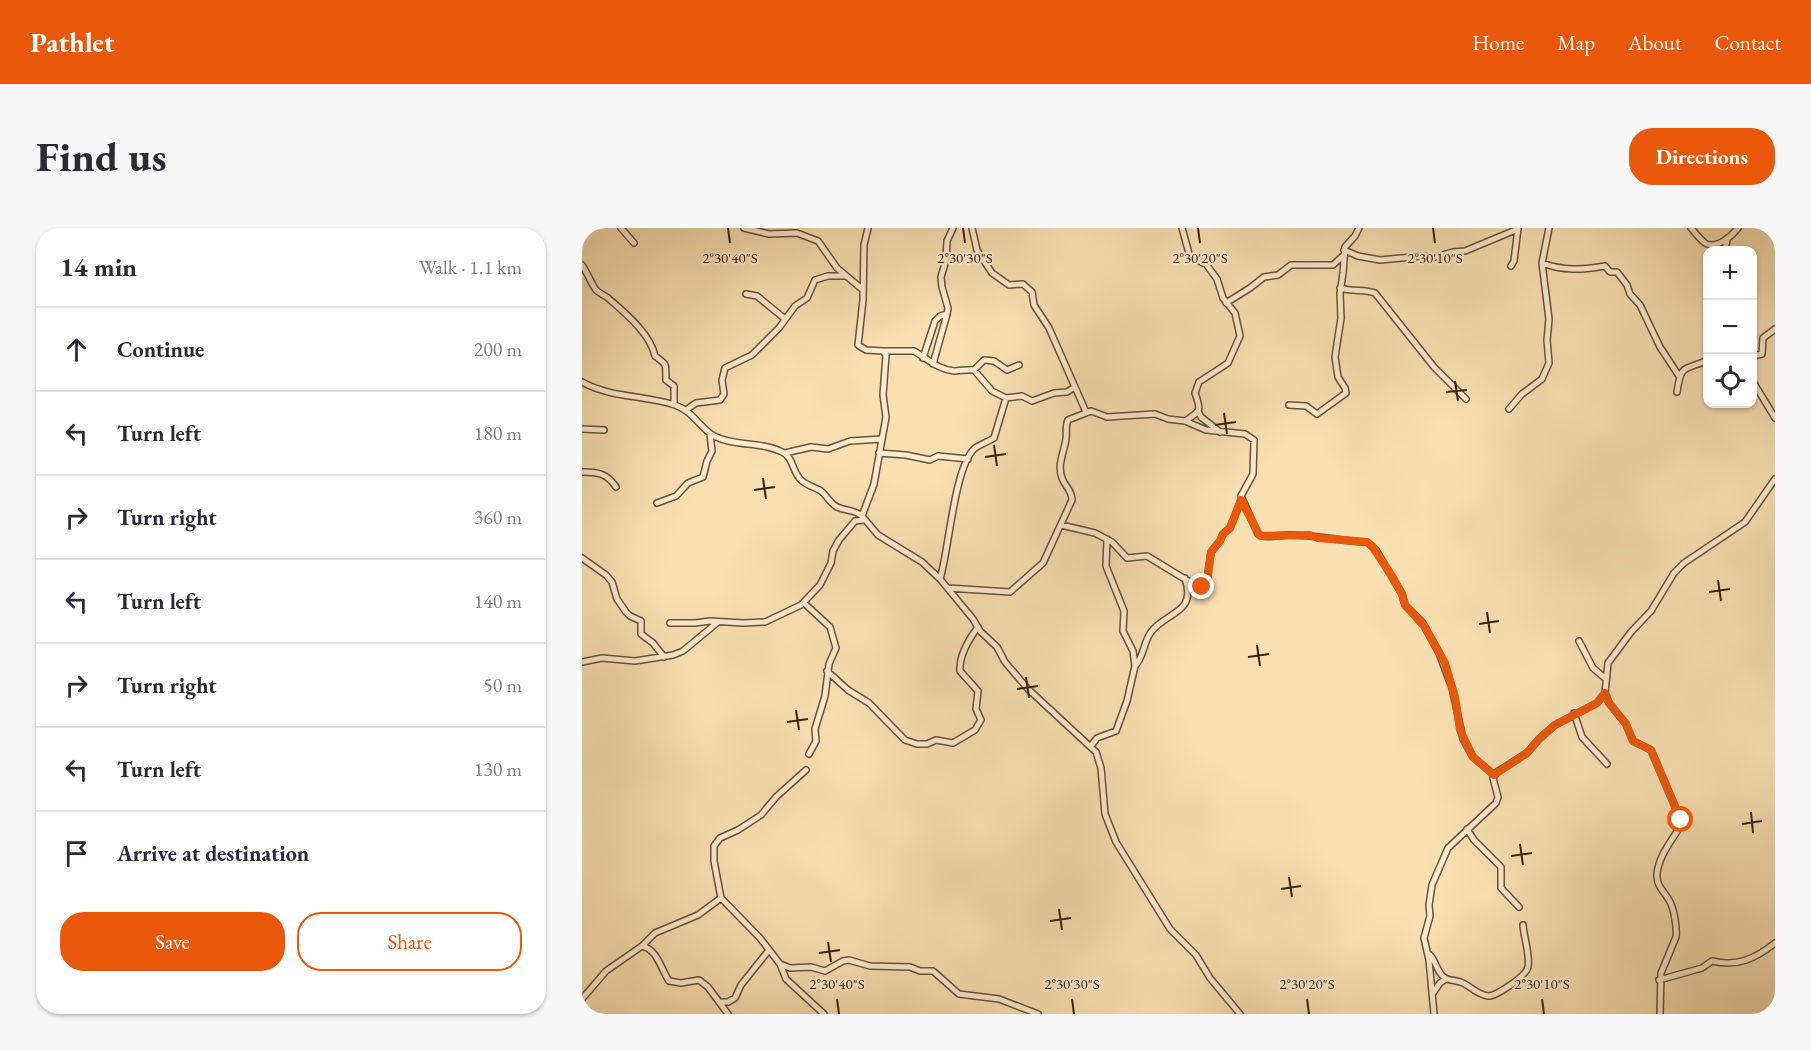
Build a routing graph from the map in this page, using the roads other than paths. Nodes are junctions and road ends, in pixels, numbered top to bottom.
1 (621, 228) edge
2 (744, 228) edge
3 (868, 228) edge
4 (952, 228) edge
5 (972, 228) edge
6 (1182, 228) edge
7 (1359, 228) edge
8 (1518, 228) edge
9 (1549, 228) edge
10 (1691, 228) edge
11 (1738, 228) edge
12 (1727, 240) junction
13 (634, 243) dead end
14 (1726, 246) edge
15 (1344, 253) junction
16 (1542, 263) junction
17 (582, 265) edge
18 (1512, 266) dead end
19 (846, 276) junction
20 (1340, 288) junction
21 (864, 292) junction
22 (746, 294) dead end
23 (1226, 303) junction
24 (947, 314) junction
25 (785, 320) junction
26 (1775, 329) edge
27 (884, 351) junction
28 (1757, 355) edge
29 (923, 358) junction
30 (1703, 362) edge
31 (933, 364) junction
32 (1019, 365) dead end
33 (974, 370) junction
34 (1679, 376) junction
35 (582, 382) edge
36 (1075, 387) junction
37 (1757, 388) edge
38 (1677, 392) dead end
39 (1006, 398) junction
40 (1466, 399) dead end
41 (674, 404) junction
42 (1289, 405) dead end
43 (1509, 409) dead end
44 (686, 411) junction
45 (1198, 411) junction
46 (1086, 412) junction
47 (1775, 418) edge
48 (1185, 421) junction
49 (582, 429) edge
50 (604, 430) dead end
51 (1220, 432) junction
52 (710, 434) junction
53 (882, 439) junction
54 (785, 453) junction
55 (879, 453) junction
56 (968, 459) junction
57 (582, 472) edge
58 (1774, 483) edge
59 (616, 486) dead end
60 (1241, 500) junction
61 (657, 503) dead end
62 (863, 518) junction
63 (1061, 525) junction
64 (1107, 540) junction
65 (582, 558) edge
66 (1185, 578) junction
67 (940, 579) junction
68 (947, 587) junction
69 (804, 603) junction
70 (670, 622) dead end
71 (718, 622) junction
72 (978, 627) junction
73 (1579, 641) dead end
74 (664, 657) junction
75 (582, 662) edge
76 (1135, 666) junction
77 (827, 671) junction
78 (1606, 680) junction
79 (1605, 693) junction
80 (1574, 713) junction
81 (1091, 746) junction
82 (809, 754) dead end
83 (1607, 764) dead end
84 (806, 770) dead end
85 (1494, 775) junction
86 (1467, 829) junction
87 (721, 898) junction
88 (1519, 907) dead end
89 (1523, 925) dead end
90 (1775, 943) edge
91 (642, 946) junction
92 (769, 950) junction
93 (1428, 954) junction
94 (780, 964) junction
95 (1446, 979) junction
96 (1659, 980) junction
97 (1432, 994) junction
98 (582, 999) edge
99 (719, 1002) junction
100 (728, 1014) edge
101 (824, 1014) edge
102 (1038, 1014) edge
103 (1240, 1014) edge
104 (1434, 1014) edge
105 (1660, 1014) edge

1 - 13 street
2 - 19 street
3 - 21 street
4 - 24 street
5 - 36 street
6 - 23 street
7 - 15 street
8 - 15 street
8 - 18 street
9 - 16 street
10 - 12 street
11 - 12 street
12 - 14 street
15 - 20 street
15 - 23 street
16 - 34 street
16 - 43 street
17 - 41 street
19 - 21 street
19 - 25 street
20 - 40 street
20 - 42 street
21 - 27 street
22 - 25 street
23 - 45 street
24 - 29 street
24 - 31 street
25 - 44 street
26 - 28 street
27 - 29 street
27 - 53 street
29 - 31 street
30 - 34 street
31 - 33 street
32 - 33 street
33 - 39 street
34 - 38 street
35 - 41 street
36 - 39 street
36 - 46 street
37 - 47 street
39 - 56 street
41 - 44 street
44 - 52 street
45 - 48 street
45 - 51 street
46 - 48 street
46 - 63 street
48 - 51 street
49 - 50 street
51 - 60 street
52 - 54 street
52 - 61 street
53 - 54 street
53 - 55 street
54 - 62 street
55 - 56 street
55 - 62 street
56 - 67 street
57 - 59 street
58 - 78 street
60 - 66 street
60 - 85 street
62 - 67 street
62 - 69 street
63 - 64 street
63 - 68 street
64 - 66 street
64 - 76 street
65 - 74 street
66 - 76 street
67 - 68 street
68 - 72 street
69 - 71 street
69 - 77 street
70 - 71 street
71 - 74 street
72 - 77 street
72 - 81 street
73 - 78 street
74 - 75 street
76 - 81 street
77 - 82 street
78 - 79 street
79 - 80 street
79 - 96 street
80 - 83 street
80 - 85 street
81 - 103 street
84 - 87 street
85 - 86 street
86 - 88 street
86 - 93 street
87 - 91 street
87 - 92 street
89 - 95 street
90 - 96 street
91 - 98 street
91 - 99 street
92 - 94 street
92 - 99 street
93 - 95 street
93 - 97 street
94 - 101 street
94 - 102 street
95 - 97 street
96 - 105 street
97 - 104 street
99 - 100 street

